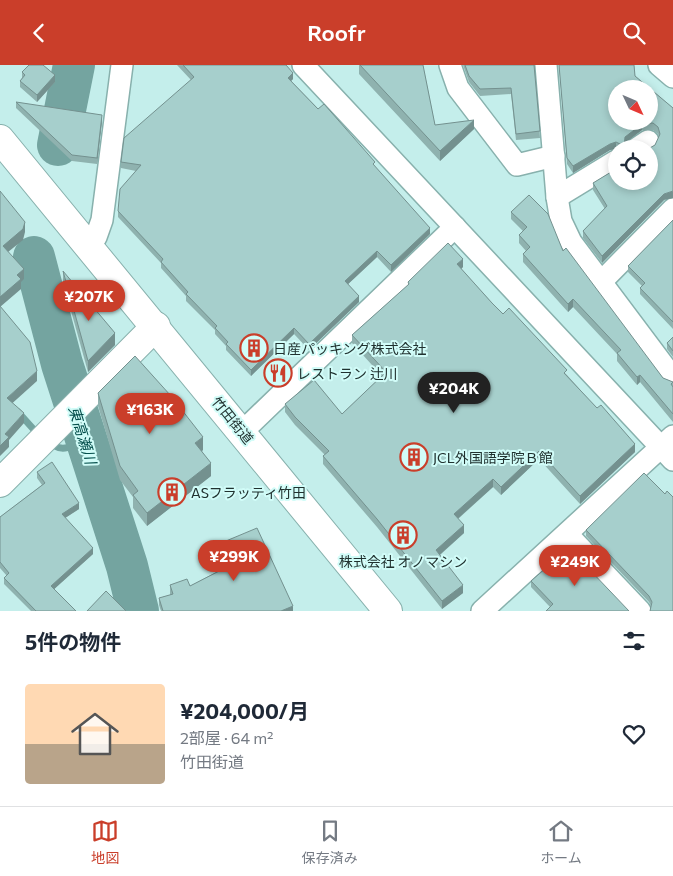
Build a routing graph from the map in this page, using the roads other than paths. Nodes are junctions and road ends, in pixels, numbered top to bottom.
1 (122, 65) edge
2 (303, 65) edge
3 (450, 65) edge
4 (546, 65) edge
5 (659, 65) edge
6 (673, 77) edge
7 (0, 139) edge
8 (554, 156) junction
9 (608, 166) edge
10 (557, 197) junction
11 (673, 209) edge
12 (455, 227) junction
13 (86, 245) junction
14 (602, 282) junction
15 (156, 326) junction
16 (673, 378) edge
17 (242, 432) junction
18 (669, 448) edge
19 (0, 483) edge
20 (568, 535) junction
21 (388, 611) edge
22 (482, 611) edge
23 (640, 611) edge

1 - 13 street
2 - 12 street
3 - 8 street
4 - 8 street
5 - 6 street
7 - 13 main road, 竹田街道
8 - 10 street
9 - 10 street
10 - 14 street
11 - 14 street
12 - 17 street
12 - 18 street
13 - 15 main road, 竹田街道
14 - 16 street
15 - 17 main road, 竹田街道
15 - 19 main road
17 - 21 main road, 竹田街道
18 - 20 street
20 - 22 street
20 - 23 street

